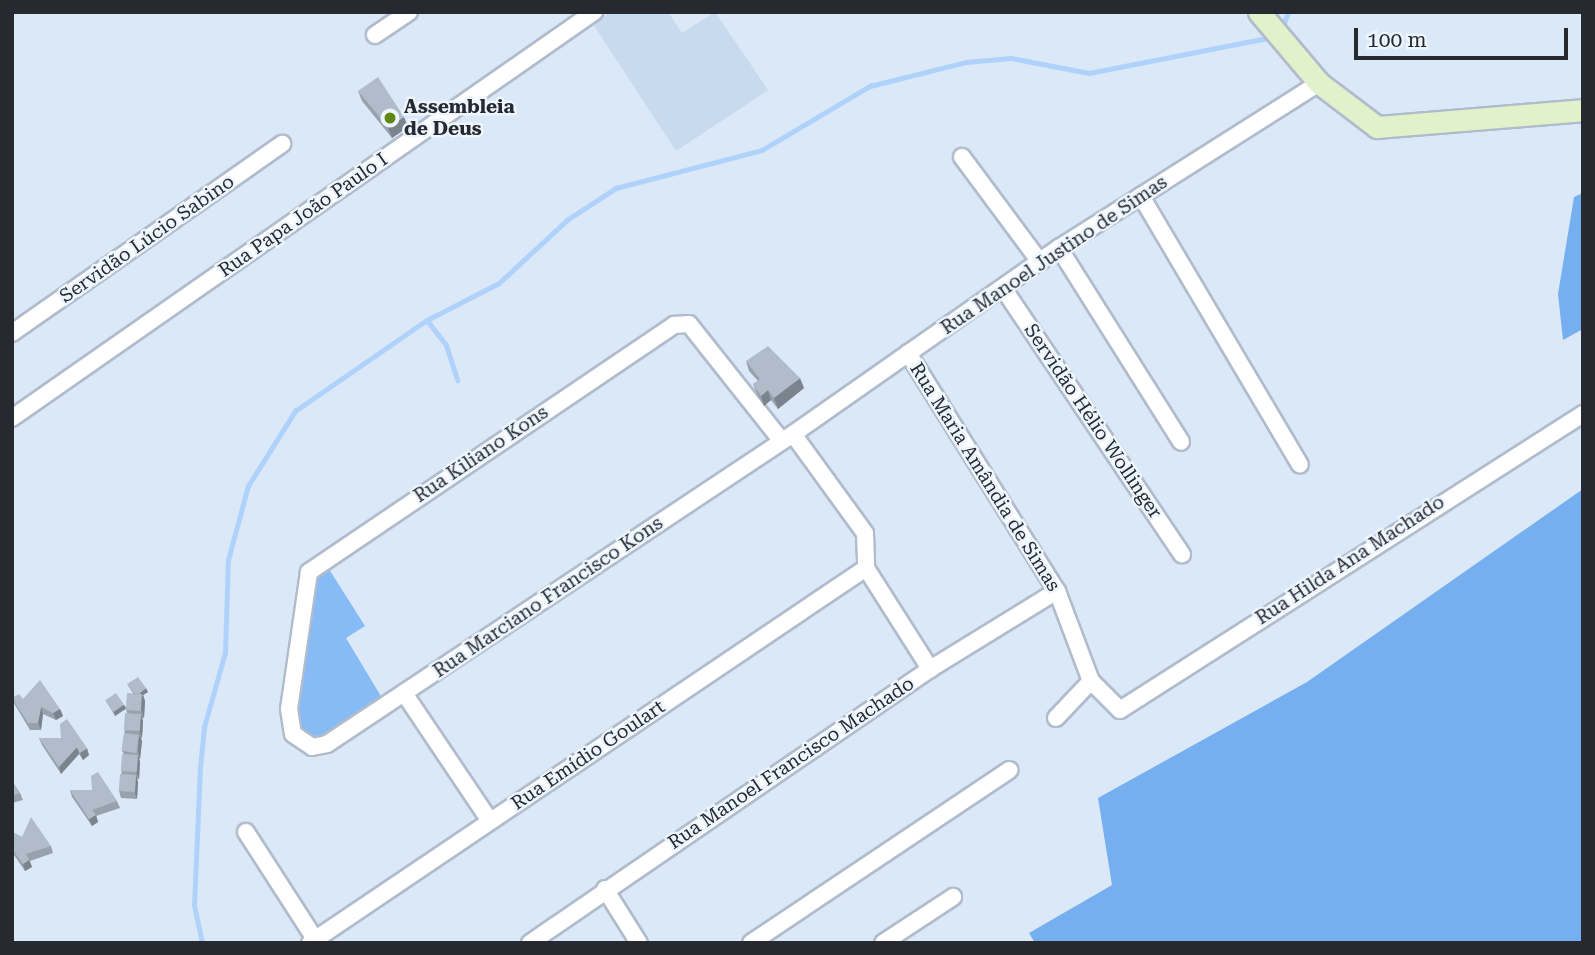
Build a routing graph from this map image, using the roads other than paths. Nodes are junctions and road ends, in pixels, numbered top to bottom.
1 (409, 12) edge
2 (594, 12) edge
3 (1259, 12) edge
4 (374, 35) dead end
5 (1319, 83) junction
6 (1583, 110) edge
7 (282, 144) dead end
8 (962, 157) dead end
9 (1142, 196) junction
10 (1059, 248) junction
11 (1040, 262) junction
12 (1003, 288) junction
13 (12, 333) edge
14 (908, 353) junction
15 (1583, 414) edge
16 (12, 418) edge
17 (787, 437) junction
18 (1181, 442) dead end
19 (1300, 465) dead end
20 (1182, 554) dead end
21 (866, 568) junction
22 (1057, 591) junction
23 (930, 669) junction
24 (1091, 681) junction
25 (404, 693) junction
26 (1120, 710) joint
27 (1056, 718) dead end
28 (312, 747) joint
29 (1009, 770) dead end
30 (490, 821) junction
31 (246, 832) dead end
32 (606, 889) junction
33 (953, 897) dead end
34 (312, 941) edge
35 (530, 943) edge
36 (639, 943) edge
37 (751, 943) edge
38 (883, 943) edge

1 - 4 street
2 - 16 street, Rua Papa João Paulo I
3 - 5 main road
5 - 6 main road
5 - 9 street, Rua Manoel Justino de Simas
7 - 13 street, Servidão Lúcio Sabino
8 - 11 street
9 - 10 street, Rua Manoel Justino de Simas
9 - 19 street
10 - 11 street, Rua Manoel Justino de Simas
10 - 18 street
11 - 12 street, Rua Manoel Justino de Simas
12 - 14 street, Rua Manoel Justino de Simas
12 - 20 street, Servidão Hélio Wollinger
14 - 17 street, Rua Manoel Justino de Simas
14 - 22 street, Rua Maria Amândia de Simas
15 - 26 street, Rua Hilda Ana Machado
17 - 21 street
17 - 25 street, Rua Marciano Francisco Kons
17 - 28 street, Rua Kiliano Kons
21 - 23 street
21 - 30 street, Rua Emídio Goulart
22 - 23 street, Rua Manoel Francisco Machado
22 - 24 street, Rua Maria Amândia de Simas
23 - 32 street, Rua Manoel Francisco Machado
24 - 26 street, Rua Maria Amândia de Simas
24 - 27 street
25 - 28 street, Rua Marciano Francisco Kons
25 - 30 street
29 - 37 street
30 - 34 street, Rua Emídio Goulart
31 - 34 street
32 - 35 street, Rua Manoel Francisco Machado
32 - 36 street
33 - 38 street

